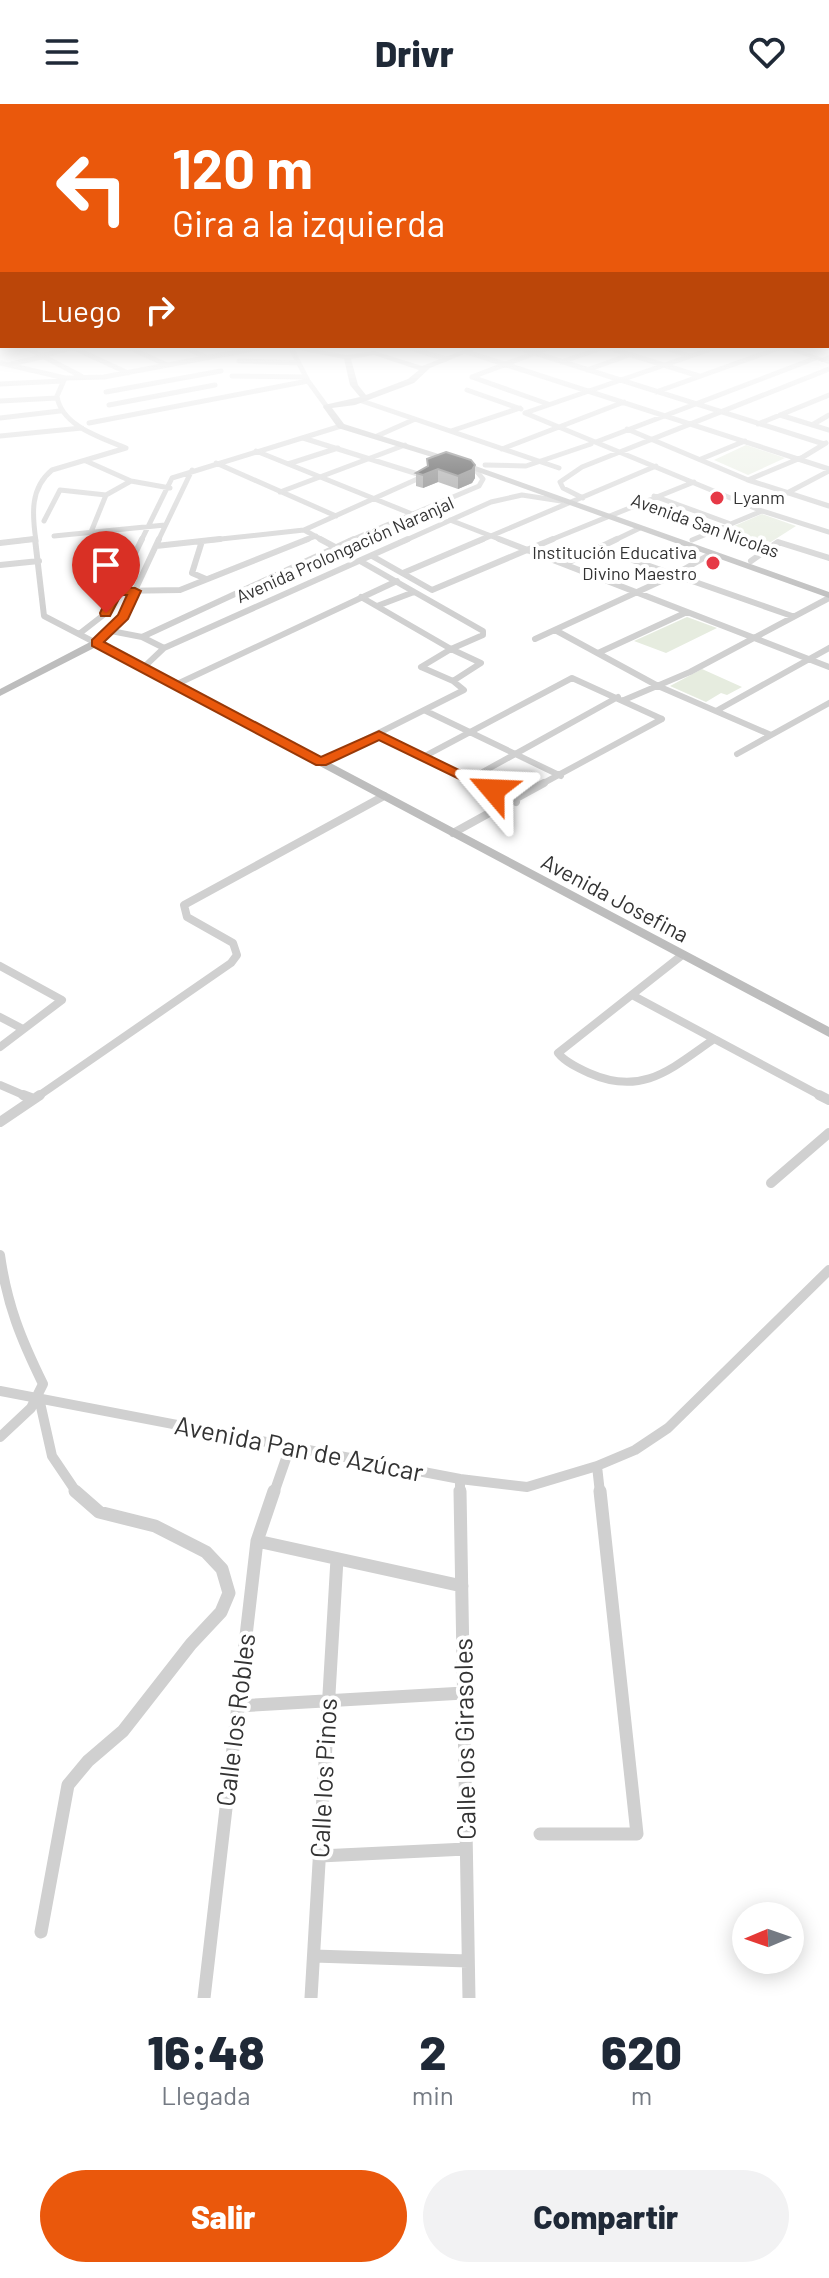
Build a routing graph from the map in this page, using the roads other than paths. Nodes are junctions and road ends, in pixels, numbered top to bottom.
1 (100, 436) edge
2 (386, 436) edge
3 (389, 436) edge
4 (470, 436) edge
5 (534, 436) edge
6 (578, 436) edge
7 (609, 436) edge
8 (645, 436) edge
9 (659, 436) edge
10 (730, 436) edge
11 (802, 436) edge
12 (300, 437) joint
13 (652, 439) junction
14 (745, 441) junction
15 (593, 443) junction
16 (826, 443) edge
17 (405, 445) junction
18 (338, 448) junction
19 (502, 449) junction
20 (256, 451) junction
21 (620, 452) junction
22 (373, 458) junction
23 (701, 459) junction
24 (797, 459) junction
25 (86, 461) junction
26 (829, 462) edge
27 (216, 463) junction
28 (543, 463) junction
29 (288, 464) junction
30 (485, 465) junction
31 (656, 466) junction
32 (820, 466) junction
33 (473, 467) junction
34 (559, 468) dead end
35 (192, 470) junction
36 (829, 470) edge
37 (319, 477) junction
38 (748, 480) junction
39 (131, 481) junction
40 (694, 482) junction
41 (166, 488) junction
42 (184, 488) junction
43 (280, 492) junction
44 (787, 493) junction
45 (106, 495) junction
46 (654, 496) junction
47 (369, 499) junction
48 (576, 500) junction
49 (829, 506) edge
50 (762, 511) junction
51 (413, 514) junction
52 (612, 514) junction
53 (336, 516) junction
54 (450, 520) junction
55 (44, 521) dead end
56 (728, 523) junction
57 (165, 525) junction
58 (146, 526) junction
59 (640, 528) junction
60 (304, 530) junction
61 (91, 532) junction
62 (829, 532) edge
63 (490, 535) junction
64 (54, 536) dead end
65 (316, 536) junction
66 (34, 539) junction
67 (692, 540) junction
68 (202, 541) junction
69 (0, 543) edge
70 (156, 546) junction
71 (335, 547) junction
72 (601, 549) junction
73 (530, 550) junction
74 (709, 555) junction
75 (372, 556) junction
76 (829, 558) edge
77 (39, 561) junction
78 (360, 561) junction
79 (751, 561) junction
80 (565, 564) junction
81 (0, 565) edge
82 (403, 573) junction
83 (672, 576) junction
84 (206, 579) junction
85 (397, 581) junction
86 (829, 587) edge
87 (116, 591) junction
88 (135, 591) junction
89 (414, 592) junction
90 (637, 593) junction
91 (829, 596) edge
92 (361, 597) junction
93 (377, 606) junction
94 (687, 612) junction
95 (792, 616) junction
96 (555, 630) junction
97 (111, 631) junction
98 (79, 634) junction
99 (142, 637) junction
100 (753, 638) junction
101 (535, 639) dead end
102 (96, 643) junction
103 (164, 648) junction
104 (829, 648) edge
105 (451, 649) junction
106 (598, 653) junction
107 (808, 659) junction
108 (144, 667) junction
109 (829, 667) edge
110 (453, 681) junction
111 (177, 684) junction
112 (658, 686) junction
113 (0, 693) edge
114 (621, 699) junction
115 (829, 703) edge
116 (426, 711) junction
117 (716, 711) junction
118 (471, 732) junction
119 (379, 735) junction
120 (771, 735) junction
121 (516, 754) junction
122 (737, 754) dead end
123 (425, 756) junction
124 (321, 762) junction
125 (561, 776) junction
126 (470, 779) junction
127 (384, 796) junction
128 (516, 802) junction
129 (453, 833) junction
130 (681, 956) junction
131 (0, 966) edge
132 (632, 995) junction
133 (0, 1017) edge
134 (23, 1029) junction
135 (829, 1033) edge
136 (714, 1039) junction
137 (0, 1047) edge
138 (0, 1085) edge
139 (31, 1098) junction
140 (829, 1100) edge
141 (0, 1122) edge
142 (829, 1133) edge
143 (771, 1183) dead end
144 (0, 1255) edge
145 (829, 1270) edge
146 (0, 1391) edge
147 (39, 1398) junction
148 (0, 1437) edge
149 (290, 1447) junction
150 (597, 1466) junction
151 (460, 1479) junction
152 (257, 1541) junction
153 (337, 1559) junction
154 (462, 1586) junction
155 (464, 1693) junction
156 (329, 1702) junction
157 (238, 1706) junction
158 (540, 1834) dead end
159 (466, 1849) junction
160 (320, 1856) junction
161 (41, 1932) dead end
162 (314, 1956) junction
163 (468, 1961) junction
164 (204, 1998) edge
165 (311, 1998) edge
166 (469, 1998) edge

1 - 25 street
2 - 17 street, Avenida San Nicolas
3 - 30 street, Avenida San Nicolas
4 - 19 street
5 - 19 street
6 - 15 street
7 - 15 street
8 - 13 street
9 - 13 street
10 - 14 street
11 - 16 street
12 - 18 street
12 - 20 street
13 - 21 street
13 - 23 street
14 - 23 street
14 - 24 street
15 - 21 street
15 - 28 street
16 - 24 street
17 - 22 street
17 - 33 street, Avenida San Nicolas
18 - 22 street
18 - 29 street
19 - 28 street
20 - 27 street
20 - 29 street
21 - 31 street
21 - 48 street
22 - 37 street
22 - 47 street
23 - 38 street
24 - 32 street
24 - 38 street
25 - 39 street
25 - 66 street
26 - 32 street
27 - 35 street
27 - 43 street
28 - 30 street
28 - 34 street
29 - 37 street
30 - 48 street, Avenida San Nicolas
31 - 40 street
31 - 48 street
32 - 36 street
33 - 48 street, Avenida San Nicolas
33 - 51 street, Avenida Prolongación Naranjal
35 - 41 street
35 - 42 street
36 - 44 street
37 - 43 street
37 - 47 street
38 - 44 street
39 - 41 street
39 - 45 street
40 - 46 street
40 - 50 street
41 - 42 street
41 - 58 street
42 - 57 street
43 - 53 street
44 - 49 street
45 - 55 street
45 - 61 street
46 - 52 street
46 - 56 street
47 - 51 street
47 - 53 street
48 - 52 street, Avenida San Nicolas
48 - 54 street, Avenida Prolongación Naranjal
48 - 63 street
50 - 56 street
50 - 62 street
51 - 71 street, Avenida Prolongación Naranjal
52 - 59 street, Avenida San Nicolas
52 - 67 street, Avenida San Nicolas
52 - 73 street
53 - 60 street
54 - 63 street
54 - 75 street, Avenida Prolongación Naranjal
56 - 67 street
57 - 58 street
57 - 70 street
58 - 61 street
58 - 87 street
59 - 72 street
59 - 74 street, Avenida San Nicolas
60 - 65 street
60 - 68 street
61 - 64 street
63 - 73 street
63 - 82 street
65 - 71 street
65 - 84 street
66 - 69 street
66 - 77 street
67 - 79 street, Avenida San Nicolas
68 - 70 street
68 - 84 street
70 - 88 street
71 - 99 street, Avenida Prolongación Naranjal
72 - 80 street
72 - 83 street
73 - 80 street
73 - 82 street
74 - 83 street
74 - 91 street, Avenida San Nicolas
75 - 78 street, Avenida Prolongación Naranjal
75 - 82 street
76 - 79 street
77 - 81 street
77 - 98 street, Avenida Josefina
78 - 85 street
78 - 103 street, Avenida Prolongación Naranjal
79 - 86 street, Avenida San Nicolas
80 - 90 street
83 - 90 street
83 - 95 street
84 - 88 street
85 - 89 street
85 - 92 street
87 - 88 street
87 - 98 street
88 - 97 street
89 - 93 street
89 - 105 street
90 - 94 street
90 - 96 street
91 - 95 street
92 - 93 street
92 - 111 street
93 - 105 street
94 - 100 street
94 - 106 street
95 - 100 street
96 - 101 street
96 - 106 street
97 - 99 street
97 - 102 street
98 - 102 street, Avenida Josefina
99 - 103 street
100 - 107 street
100 - 112 street
102 - 108 street, Avenida Josefina
102 - 113 street
103 - 108 street, Avenida Prolongación Naranjal
104 - 107 street
105 - 110 street
105 - 110 street
106 - 112 street
107 - 109 street
107 - 117 street
108 - 111 street, Avenida Josefina
110 - 116 street
111 - 124 street, Avenida Josefina
112 - 114 street
112 - 117 street
114 - 118 street
114 - 121 street
114 - 125 street
115 - 120 street
116 - 118 street
116 - 119 street
117 - 120 street
118 - 121 street
118 - 123 street
119 - 123 street
119 - 124 street
120 - 122 street
121 - 125 street
121 - 126 street
123 - 126 street
124 - 127 street, Avenida Josefina
125 - 128 street
126 - 128 street
127 - 129 street, Avenida Josefina
127 - 139 street
128 - 129 street
129 - 130 street, Avenida Josefina
130 - 132 street
130 - 135 street, Avenida Josefina
131 - 134 street
132 - 136 street
132 - 136 street
133 - 134 street
134 - 137 street
136 - 140 street
138 - 139 street
139 - 141 street
142 - 143 street
144 - 147 street
145 - 150 street, Avenida Pan de Azúcar
146 - 147 street, Avenida Pan de Azúcar
147 - 148 street
147 - 149 street, Avenida Pan de Azúcar
147 - 161 street
149 - 151 street, Avenida Pan de Azúcar
149 - 152 street, Calle los Robles
150 - 151 street, Avenida Pan de Azúcar
150 - 158 street
151 - 154 street, Calle los Girasoles
152 - 153 street
152 - 157 street, Calle los Robles
153 - 154 street
153 - 156 street, Calle los Pinos
154 - 155 street, Calle los Girasoles
155 - 156 street
155 - 159 street, Calle los Girasoles
156 - 157 street
156 - 160 street, Calle los Pinos
157 - 164 street, Calle los Robles
159 - 160 street
159 - 163 street, Calle los Girasoles
160 - 162 street, Calle los Pinos
162 - 163 street
162 - 165 street, Calle los Pinos
163 - 166 street, Calle los Girasoles

